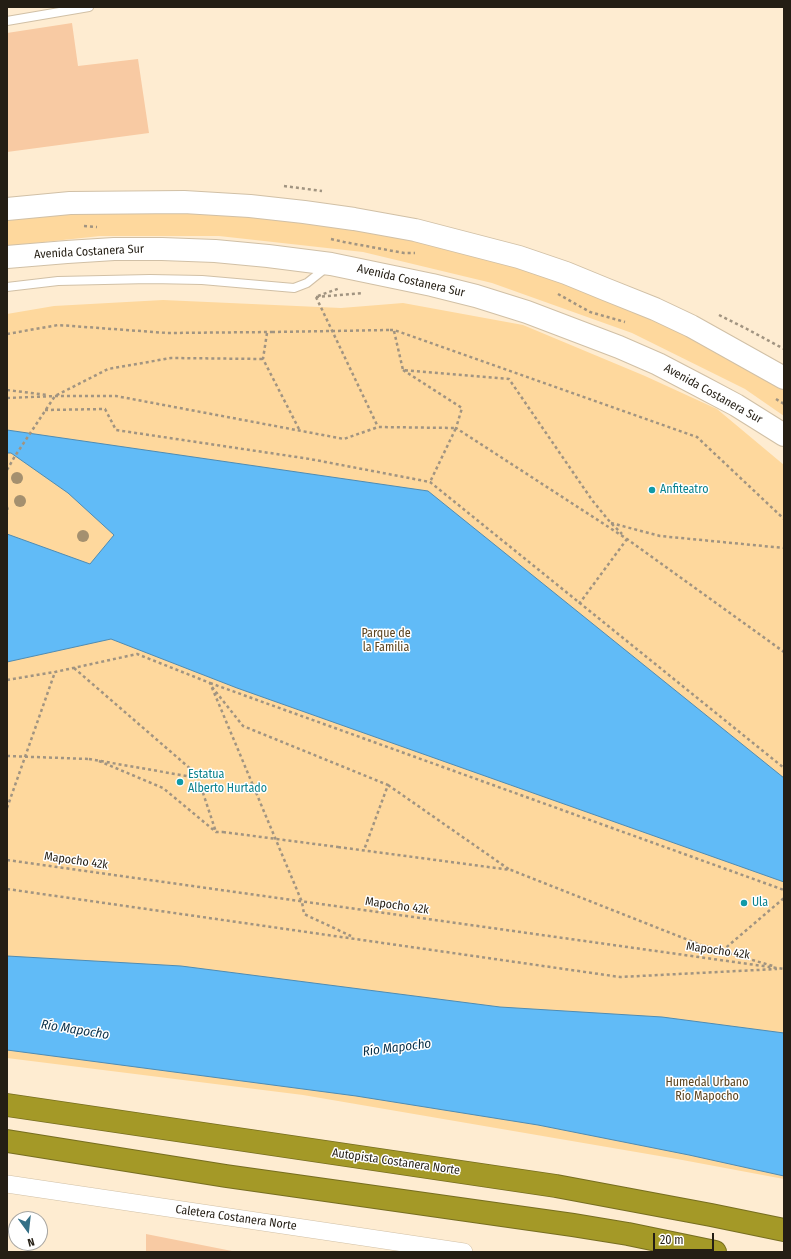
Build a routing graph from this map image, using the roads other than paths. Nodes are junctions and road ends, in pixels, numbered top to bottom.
1 (89, 7) edge
2 (7, 21) edge
3 (7, 209) edge
4 (7, 257) edge
5 (330, 264) junction
6 (7, 287) edge
7 (784, 378) edge
8 (784, 435) edge
9 (7, 1105) edge
10 (7, 1141) edge
11 (7, 1184) edge
12 (784, 1230) edge
13 (464, 1252) edge
14 (715, 1252) edge

1 - 2 lane
3 - 7 main road
4 - 5 main road, Avenida Costanera Sur
5 - 6 lane
5 - 8 main road, Avenida Costanera Sur
9 - 12 highway, Autopista Costanera Norte
10 - 14 highway
11 - 13 street, Caletera Costanera Norte

